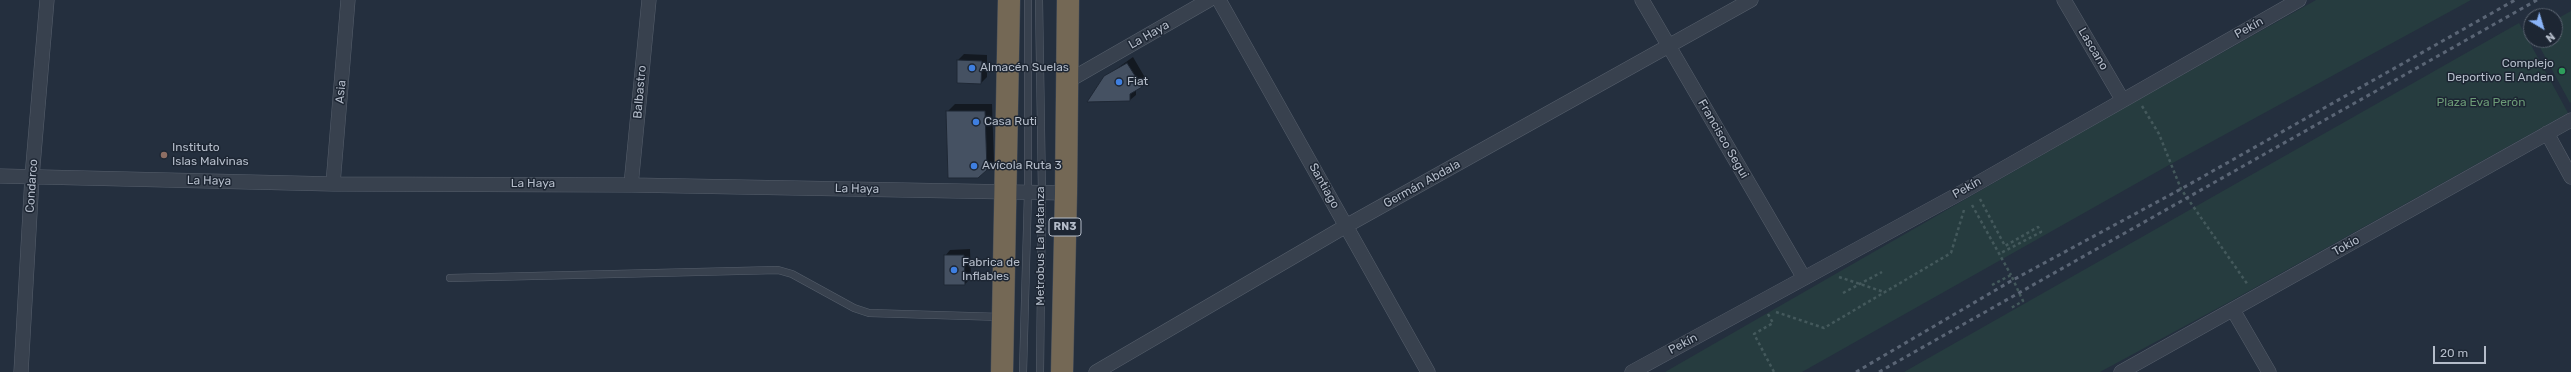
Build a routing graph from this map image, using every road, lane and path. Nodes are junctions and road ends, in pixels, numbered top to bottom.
1 (47, 0) edge
2 (348, 0) edge
3 (648, 0) edge
4 (1009, 0) edge
5 (1028, 0) edge
6 (1040, 0) edge
7 (1068, 0) edge
8 (1209, 0) edge
9 (1219, 0) edge
10 (1642, 0) edge
11 (1751, 0) edge
12 (2064, 0) edge
13 (2299, 0) edge
14 (1669, 45) junction
15 (1068, 81) junction
16 (2128, 96) junction
17 (2571, 120) edge
18 (2547, 133) junction
19 (0, 176) edge
20 (32, 177) junction
21 (2571, 177) edge
22 (333, 184) junction
23 (632, 185) junction
24 (1968, 191) junction
25 (1005, 192) junction
26 (1035, 193) junction
27 (1066, 193) junction
28 (1346, 226) junction
29 (1999, 254) junction
30 (1818, 271) junction
31 (1882, 272) dead end
32 (2010, 275) junction
33 (450, 278) dead end
34 (1804, 278) junction
35 (1860, 284) junction
36 (1992, 285) dead end
37 (1884, 292) junction
38 (1844, 294) dead end
39 (2256, 296) junction
40 (2011, 308) dead end
41 (1772, 310) dead end
42 (2233, 310) junction
43 (1002, 316) junction
44 (1773, 323) dead end
45 (21, 372) edge
46 (1002, 372) edge
47 (1022, 372) edge
48 (1040, 372) edge
49 (1062, 372) edge
50 (1096, 372) edge
51 (1428, 372) edge
52 (1632, 372) edge
53 (1774, 372) edge
54 (2121, 372) edge
55 (2269, 372) edge

1 - 20 street, Condarco
2 - 22 street, Asia
3 - 23 street, Balbastro
4 - 25 highway
5 - 26 lane, Metrobus La Matanza
6 - 26 lane, Metrobus La Matanza
7 - 15 highway, RN3
8 - 15 street, La Haya
9 - 28 street, Santiago
10 - 14 street, Francisco Segui
11 - 14 street, Germán Abdala
12 - 16 street, Lascano
13 - 16 street, Pekín
14 - 28 street, Germán Abdala
14 - 34 street, Francisco Segui
15 - 27 highway, RN3
16 - 24 street, Pekín
16 - 39 path
17 - 18 street, Tokio
18 - 21 street
18 - 39 street, Tokio
19 - 20 street, La Haya
20 - 22 street, La Haya
20 - 45 street, Condarco
22 - 23 street, La Haya
23 - 25 street, La Haya
24 - 29 path
24 - 29 path
24 - 30 street, Pekín
24 - 37 path
25 - 26 street, La Haya
25 - 43 highway
26 - 27 street, La Haya
26 - 47 lane, Metrobus La Matanza
26 - 48 lane, Metrobus La Matanza
27 - 49 highway, RN3
28 - 50 street, Germán Abdala
28 - 51 street, Santiago
29 - 32 path
30 - 34 street, Pekín
30 - 35 path
31 - 35 path
32 - 36 path
32 - 40 path
33 - 43 lane
34 - 52 street, Pekín
35 - 37 path
35 - 38 path
37 - 41 path
39 - 42 street, Tokio
42 - 54 street, Tokio
42 - 55 street
43 - 46 highway
44 - 53 path

